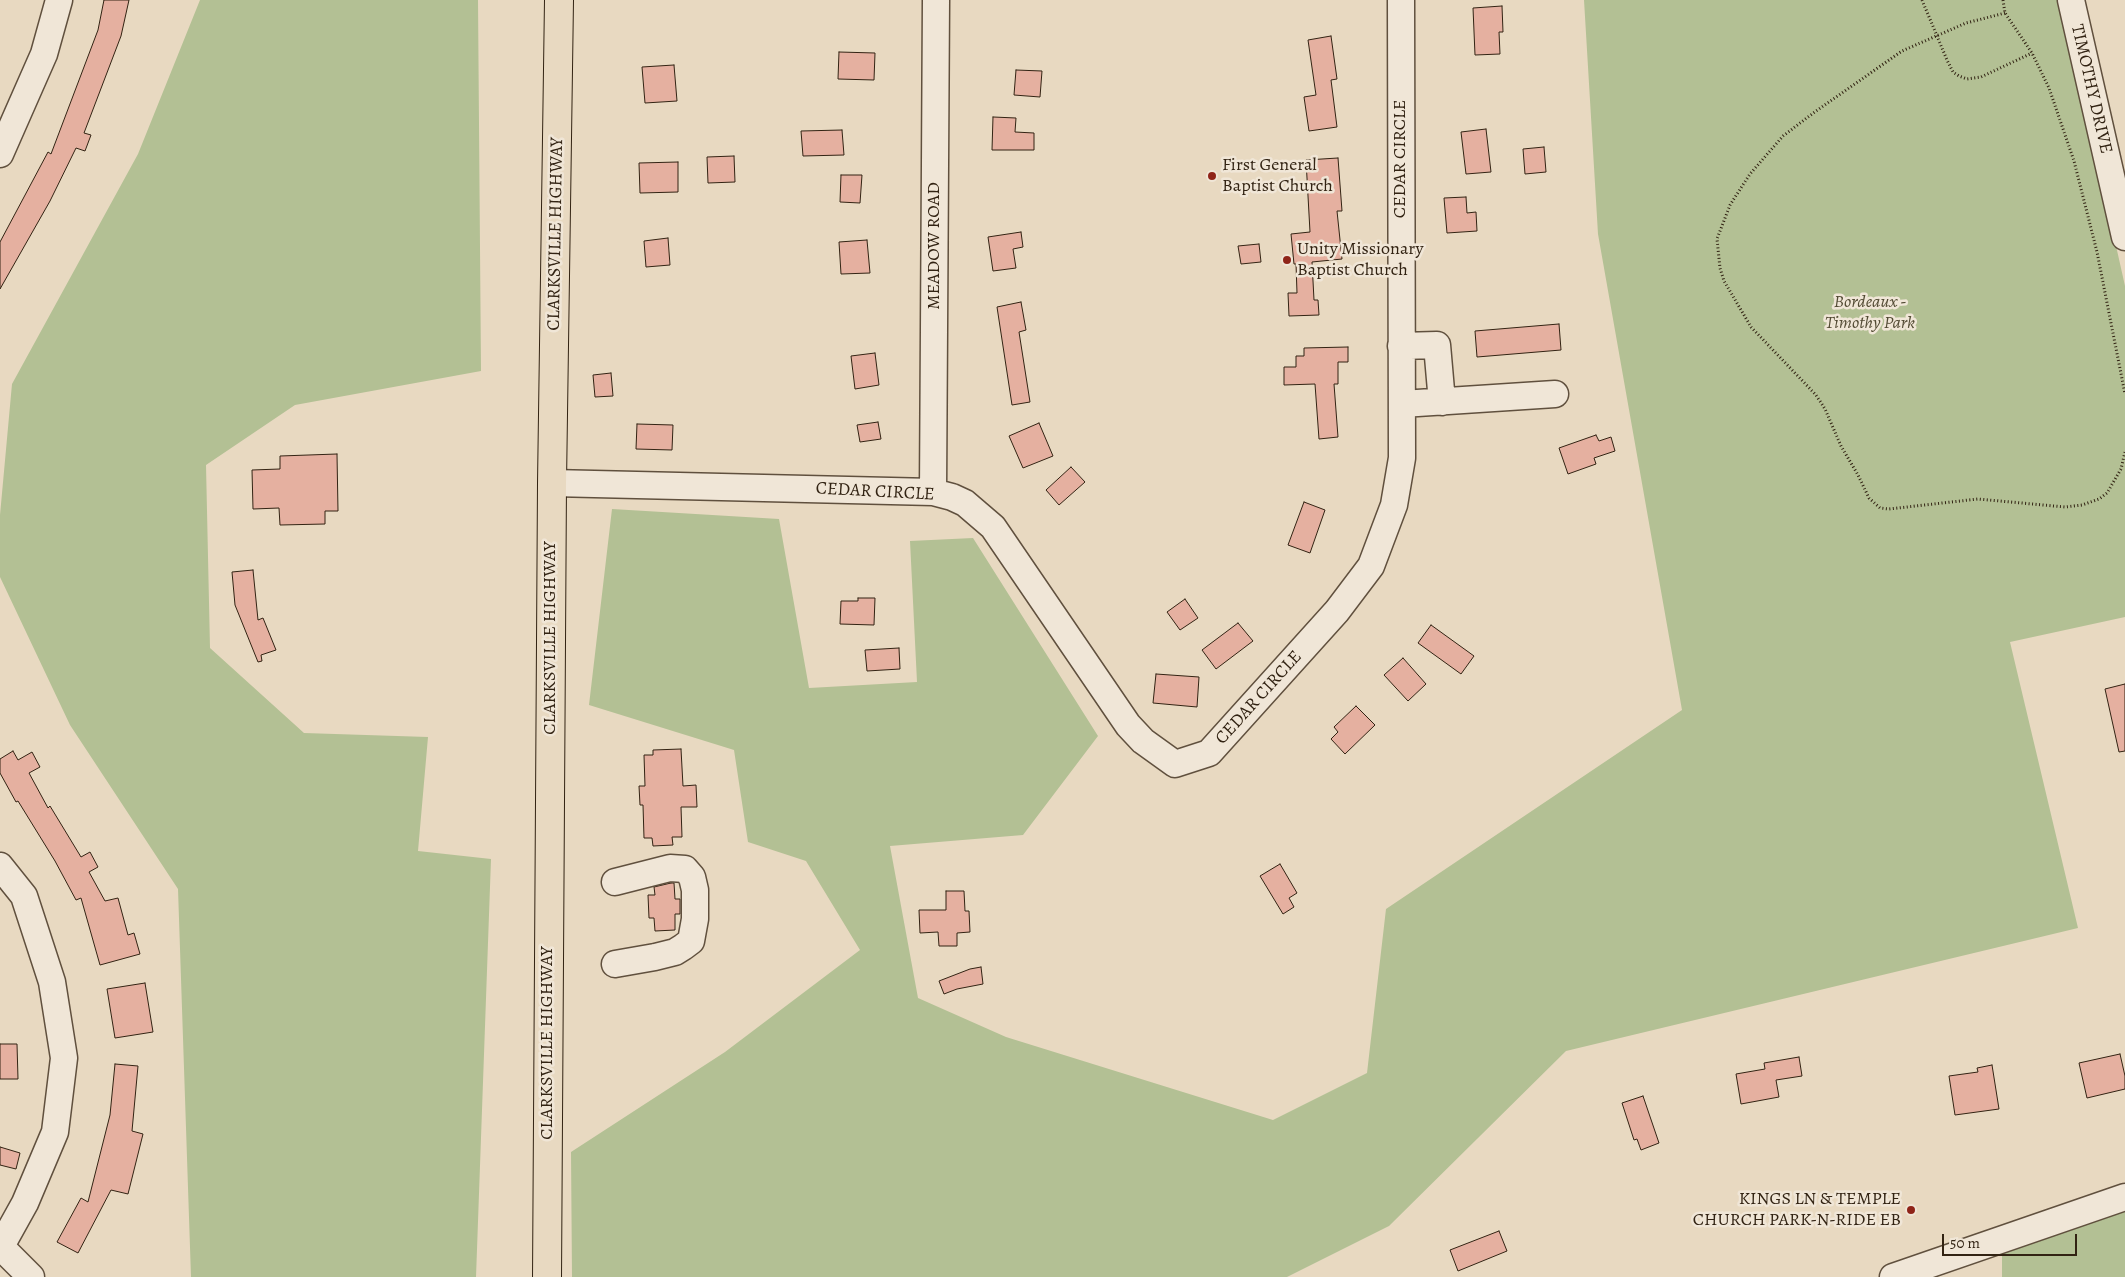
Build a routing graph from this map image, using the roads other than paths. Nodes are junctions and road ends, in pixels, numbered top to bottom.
1 (59, 0) edge
2 (559, 0) edge
3 (936, 0) edge
4 (1401, 0) edge
5 (2071, 0) edge
6 (0, 154) edge
7 (2125, 237) edge
8 (1401, 346) junction
9 (1554, 394) dead end
10 (1442, 402) junction
11 (1402, 404) junction
12 (552, 483) junction
13 (934, 492) junction
14 (0, 866) edge
15 (615, 882) dead end
16 (615, 964) dead end
17 (2125, 1197) edge
18 (0, 1247) edge
19 (31, 1277) edge
20 (547, 1277) edge
21 (1893, 1277) edge

1 - 6 street
2 - 12 main road, CLARKSVILLE HIGHWAY
3 - 13 street, MEADOW ROAD
4 - 8 street, CEDAR CIRCLE
5 - 7 street, TIMOTHY DRIVE
8 - 10 street
8 - 11 street, CEDAR CIRCLE
9 - 10 street
10 - 11 street
11 - 13 street, CEDAR CIRCLE
12 - 13 street, CEDAR CIRCLE
12 - 20 main road, CLARKSVILLE HIGHWAY
14 - 18 street
15 - 16 street
17 - 21 street
18 - 19 street

